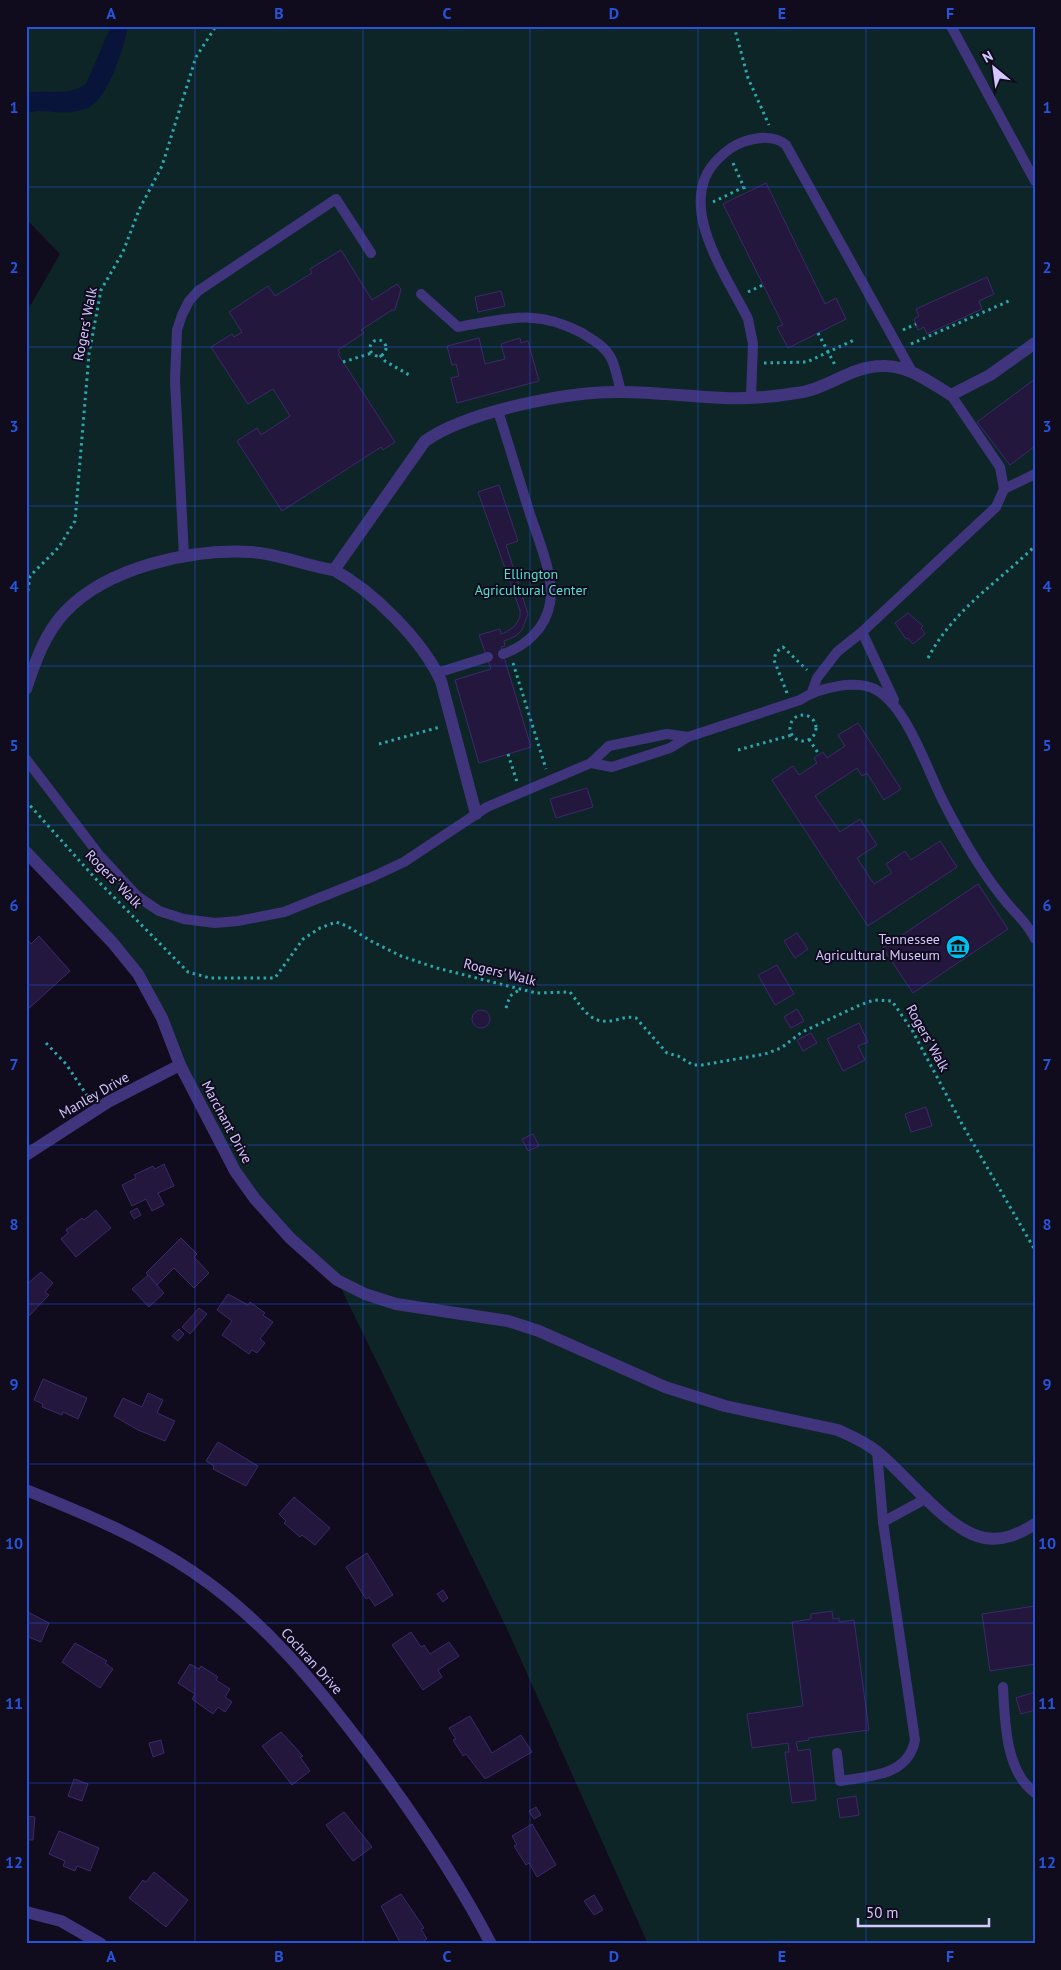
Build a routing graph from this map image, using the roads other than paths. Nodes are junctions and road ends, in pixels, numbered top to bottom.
1 (951, 26) edge
2 (1035, 181) edge
3 (371, 253) dead end
4 (421, 294) dead end
5 (1035, 343) edge
6 (911, 370) junction
7 (621, 392) junction
8 (951, 395) junction
9 (751, 397) junction
10 (498, 411) junction
11 (1035, 474) edge
12 (1004, 489) junction
13 (184, 556) junction
14 (334, 570) junction
15 (862, 632) junction
16 (506, 653) road end
17 (488, 657) dead end
18 (437, 672) junction
19 (26, 689) edge
20 (812, 692) junction
21 (898, 708) junction
22 (688, 737) junction
23 (26, 759) edge
24 (591, 764) junction
25 (476, 814) junction
26 (26, 852) edge
27 (1035, 939) edge
28 (180, 1065) junction
29 (26, 1155) edge
30 (877, 1452) junction
31 (26, 1490) edge
32 (927, 1498) junction
33 (883, 1522) junction
34 (1035, 1524) edge
35 (1003, 1687) dead end
36 (836, 1752) dead end
37 (1035, 1793) edge
38 (26, 1912) edge
39 (101, 1944) edge
40 (491, 1944) edge

1 - 2 lane
3 - 13 lane
4 - 7 lane
5 - 8 street
6 - 8 street
6 - 9 street
6 - 9 lane
7 - 9 street
7 - 10 street
8 - 12 lane
10 - 14 street
10 - 16 lane
11 - 12 lane
12 - 15 lane
13 - 14 street
13 - 19 street
14 - 18 street
15 - 20 lane
15 - 21 lane
17 - 18 lane
18 - 25 street
20 - 21 lane
20 - 22 lane
21 - 27 lane
22 - 24 lane
22 - 24 lane
23 - 25 lane
24 - 25 lane
26 - 28 street, Marchant Drive
28 - 29 street, Manley Drive
28 - 30 street, Marchant Drive
30 - 32 street, Marchant Drive
30 - 33 lane
31 - 40 street, Cochran Drive
32 - 33 lane
32 - 34 street, Marchant Drive
33 - 36 lane
35 - 37 lane
38 - 39 street

